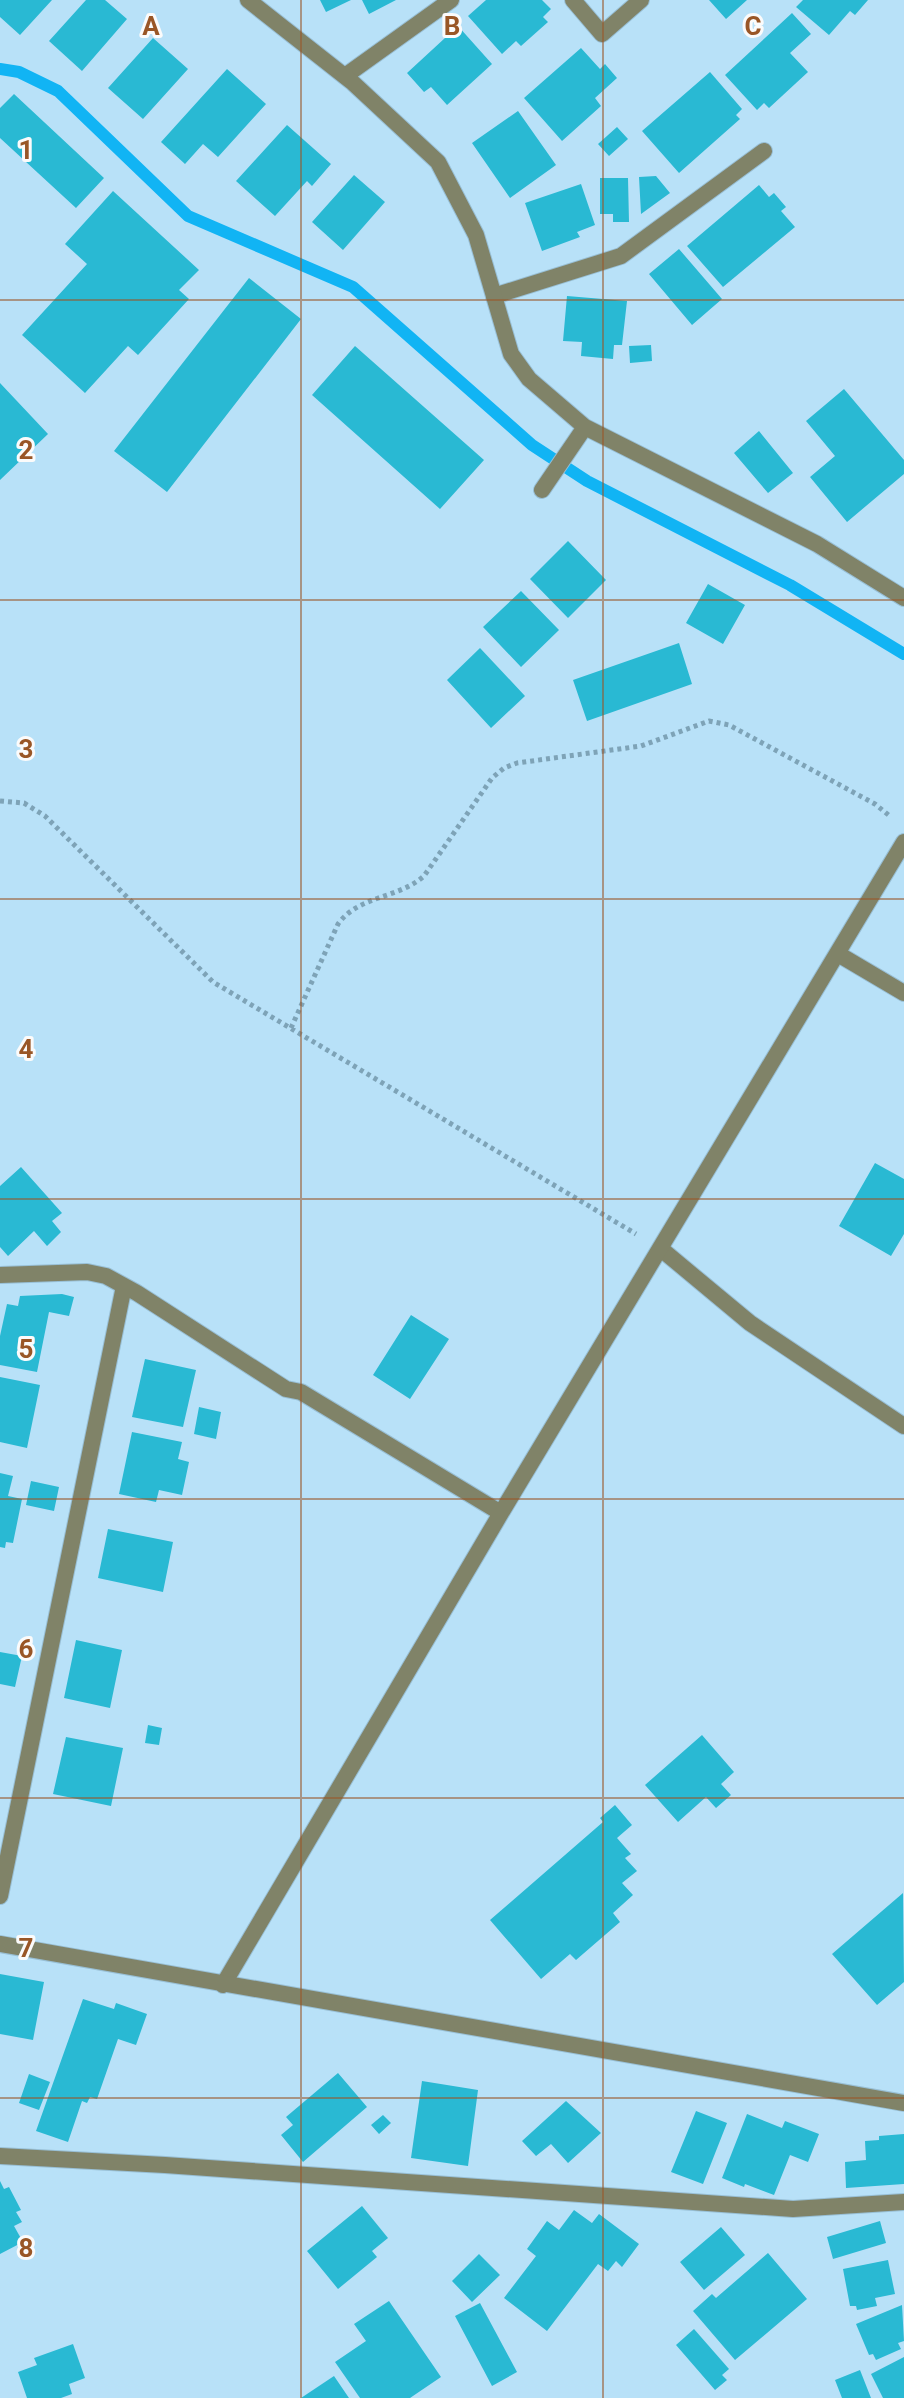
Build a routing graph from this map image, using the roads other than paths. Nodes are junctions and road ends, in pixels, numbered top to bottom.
1 (248, 0) edge
2 (451, 0) edge
3 (573, 0) edge
4 (641, 0) edge
5 (345, 76) junction
6 (764, 151) dead end
7 (494, 296) junction
8 (581, 434) junction
9 (542, 490) dead end
10 (904, 598) edge
11 (904, 842) edge
12 (838, 954) junction
13 (904, 993) edge
14 (661, 1249) junction
15 (0, 1275) edge
16 (124, 1286) junction
17 (904, 1426) edge
18 (501, 1513) junction
19 (0, 1896) edge
20 (0, 1944) edge
21 (223, 1985) junction
22 (904, 2103) edge
23 (0, 2156) edge
24 (904, 2202) edge

1 - 5 street
2 - 5 street
3 - 4 street
5 - 7 street
6 - 7 street
7 - 8 street
8 - 9 street
8 - 10 street
11 - 12 street
12 - 13 street
12 - 14 street
14 - 17 street
14 - 18 street
15 - 16 street
16 - 18 street
16 - 19 street
18 - 21 street
20 - 21 street
21 - 22 street
23 - 24 street

